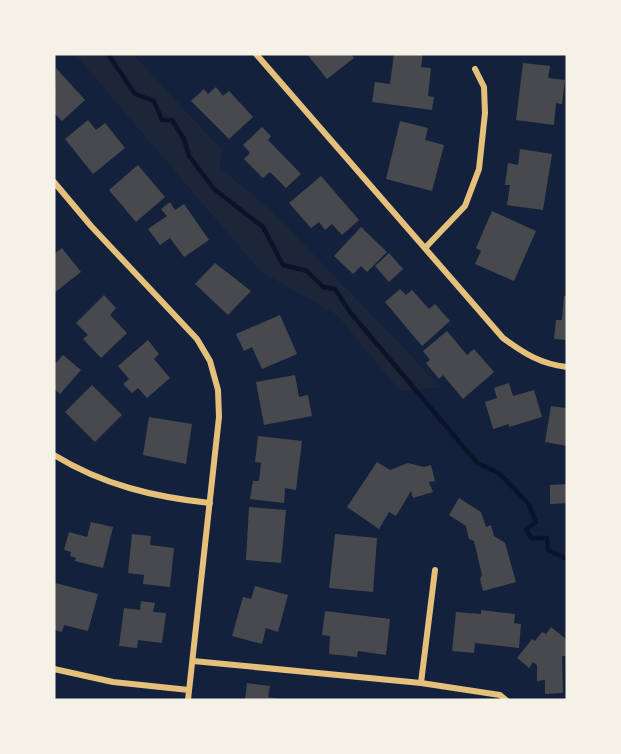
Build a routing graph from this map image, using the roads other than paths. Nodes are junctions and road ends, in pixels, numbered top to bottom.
1 (256, 54) edge
2 (475, 69) dead end
3 (54, 182) edge
4 (426, 247) junction
5 (567, 368) edge
6 (54, 455) edge
7 (210, 503) junction
8 (435, 570) dead end
9 (193, 661) junction
10 (54, 669) edge
11 (421, 683) junction
12 (189, 690) junction
13 (188, 700) edge
14 (506, 700) edge

1 - 4 street
2 - 4 street
3 - 7 street
4 - 5 street
6 - 7 street
7 - 9 street
8 - 11 street
9 - 11 street
9 - 12 street
10 - 12 street
11 - 14 street
12 - 13 street

